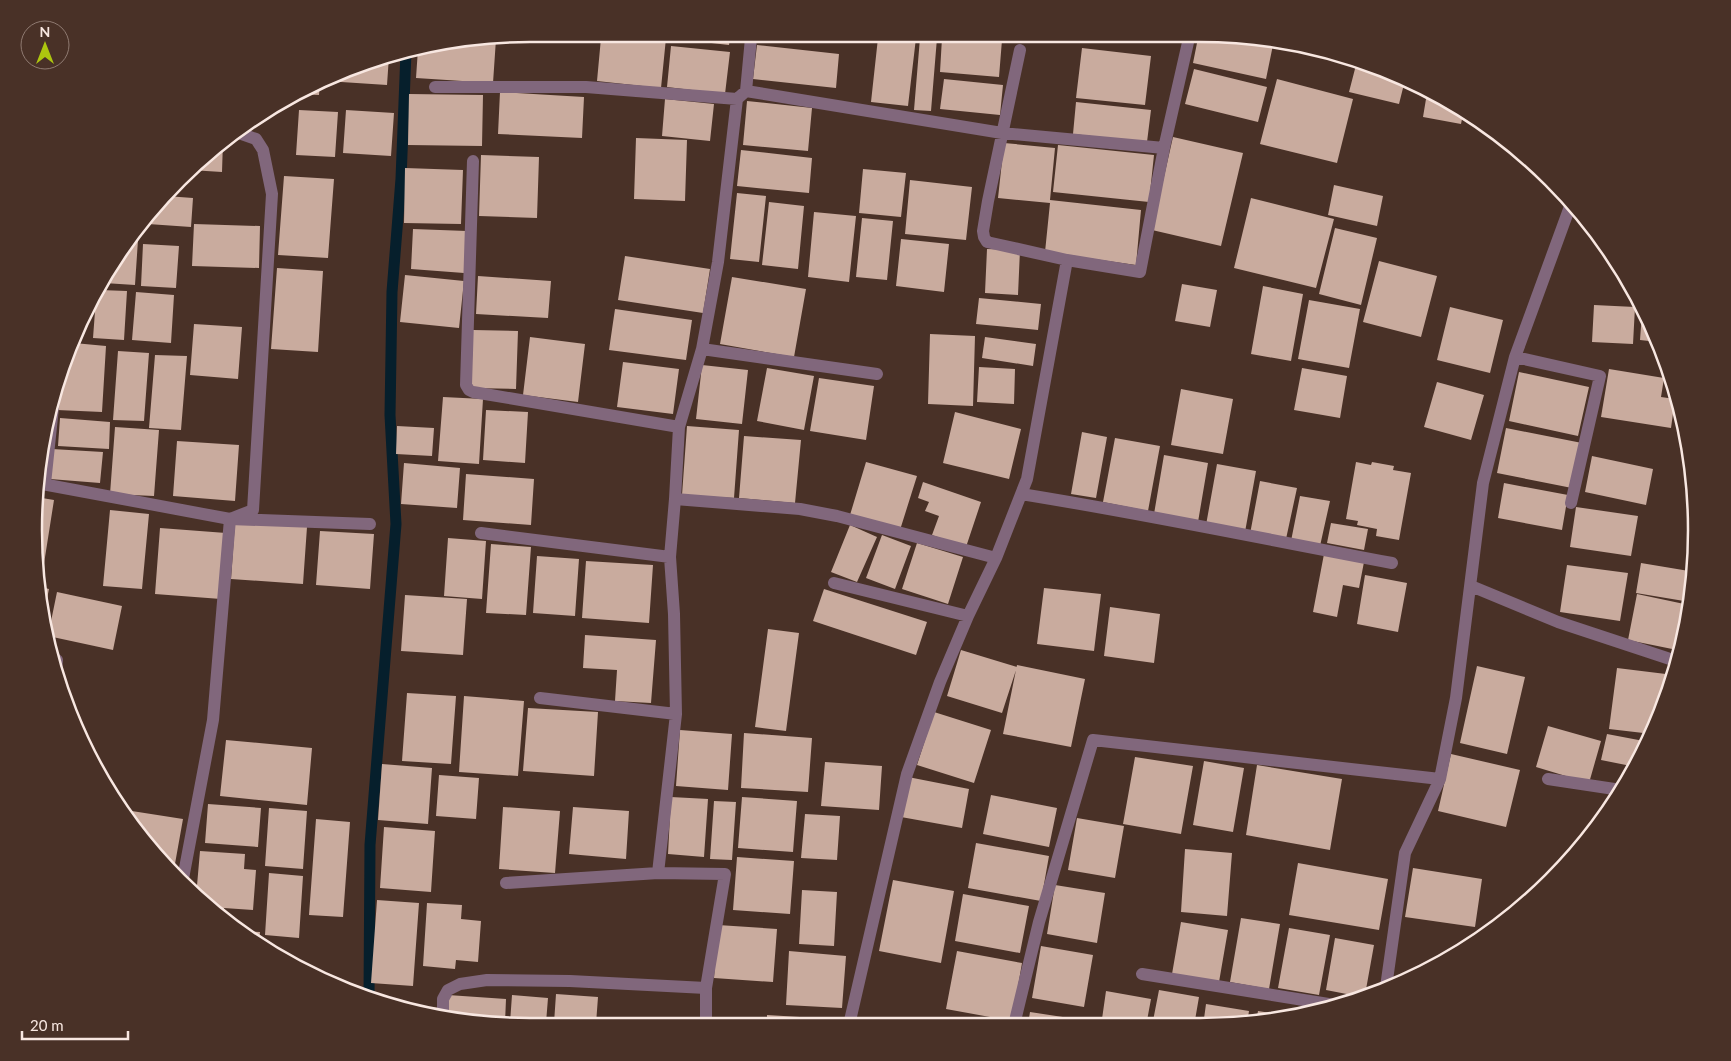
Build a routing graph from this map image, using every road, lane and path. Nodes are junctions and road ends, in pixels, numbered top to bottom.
1 (750, 42) edge
2 (1188, 42) edge
3 (1020, 50) dead end
4 (434, 87) dead end
5 (741, 95) junction
6 (1002, 133) junction
7 (245, 135) edge
8 (1164, 148) junction
9 (474, 161) dead end
10 (1568, 211) edge
11 (1067, 260) junction
12 (702, 349) junction
13 (1515, 358) junction
14 (877, 374) dead end
15 (679, 427) junction
16 (45, 485) edge
17 (1022, 494) junction
18 (675, 499) junction
19 (1571, 503) dead end
20 (230, 519) junction
21 (370, 524) dead end
22 (481, 533) dead end
23 (670, 557) junction
24 (996, 558) junction
25 (1392, 563) dead end
26 (834, 583) dead end
27 (1471, 586) junction
28 (968, 616) junction
29 (1671, 659) edge
30 (540, 698) dead end
31 (676, 714) junction
32 (1440, 779) junction
33 (1548, 779) dead end
34 (1614, 789) edge
35 (658, 873) junction
36 (184, 875) edge
37 (506, 883) dead end
38 (1142, 974) dead end
39 (1387, 981) edge
40 (706, 988) junction
41 (1322, 1003) edge
42 (443, 1010) edge
43 (706, 1018) edge
44 (851, 1018) edge
45 (1016, 1018) edge

1 - 5 lane
2 - 8 lane
3 - 6 lane
4 - 5 lane
5 - 6 lane
5 - 12 lane
6 - 8 lane
6 - 11 lane
7 - 20 lane
8 - 11 lane
9 - 15 lane
10 - 13 lane
11 - 17 lane
12 - 14 lane
12 - 15 lane
13 - 19 lane
13 - 27 lane
15 - 18 lane
16 - 20 lane
17 - 24 lane
17 - 25 lane
18 - 23 lane
18 - 24 lane
20 - 21 lane
20 - 36 lane
22 - 23 lane
23 - 31 lane
24 - 28 lane
26 - 28 lane
27 - 29 lane
27 - 32 lane
28 - 44 lane
30 - 31 lane
31 - 35 lane
32 - 39 lane
32 - 45 lane
33 - 34 lane
35 - 37 lane
35 - 40 lane
38 - 41 lane
40 - 42 lane
40 - 43 lane

